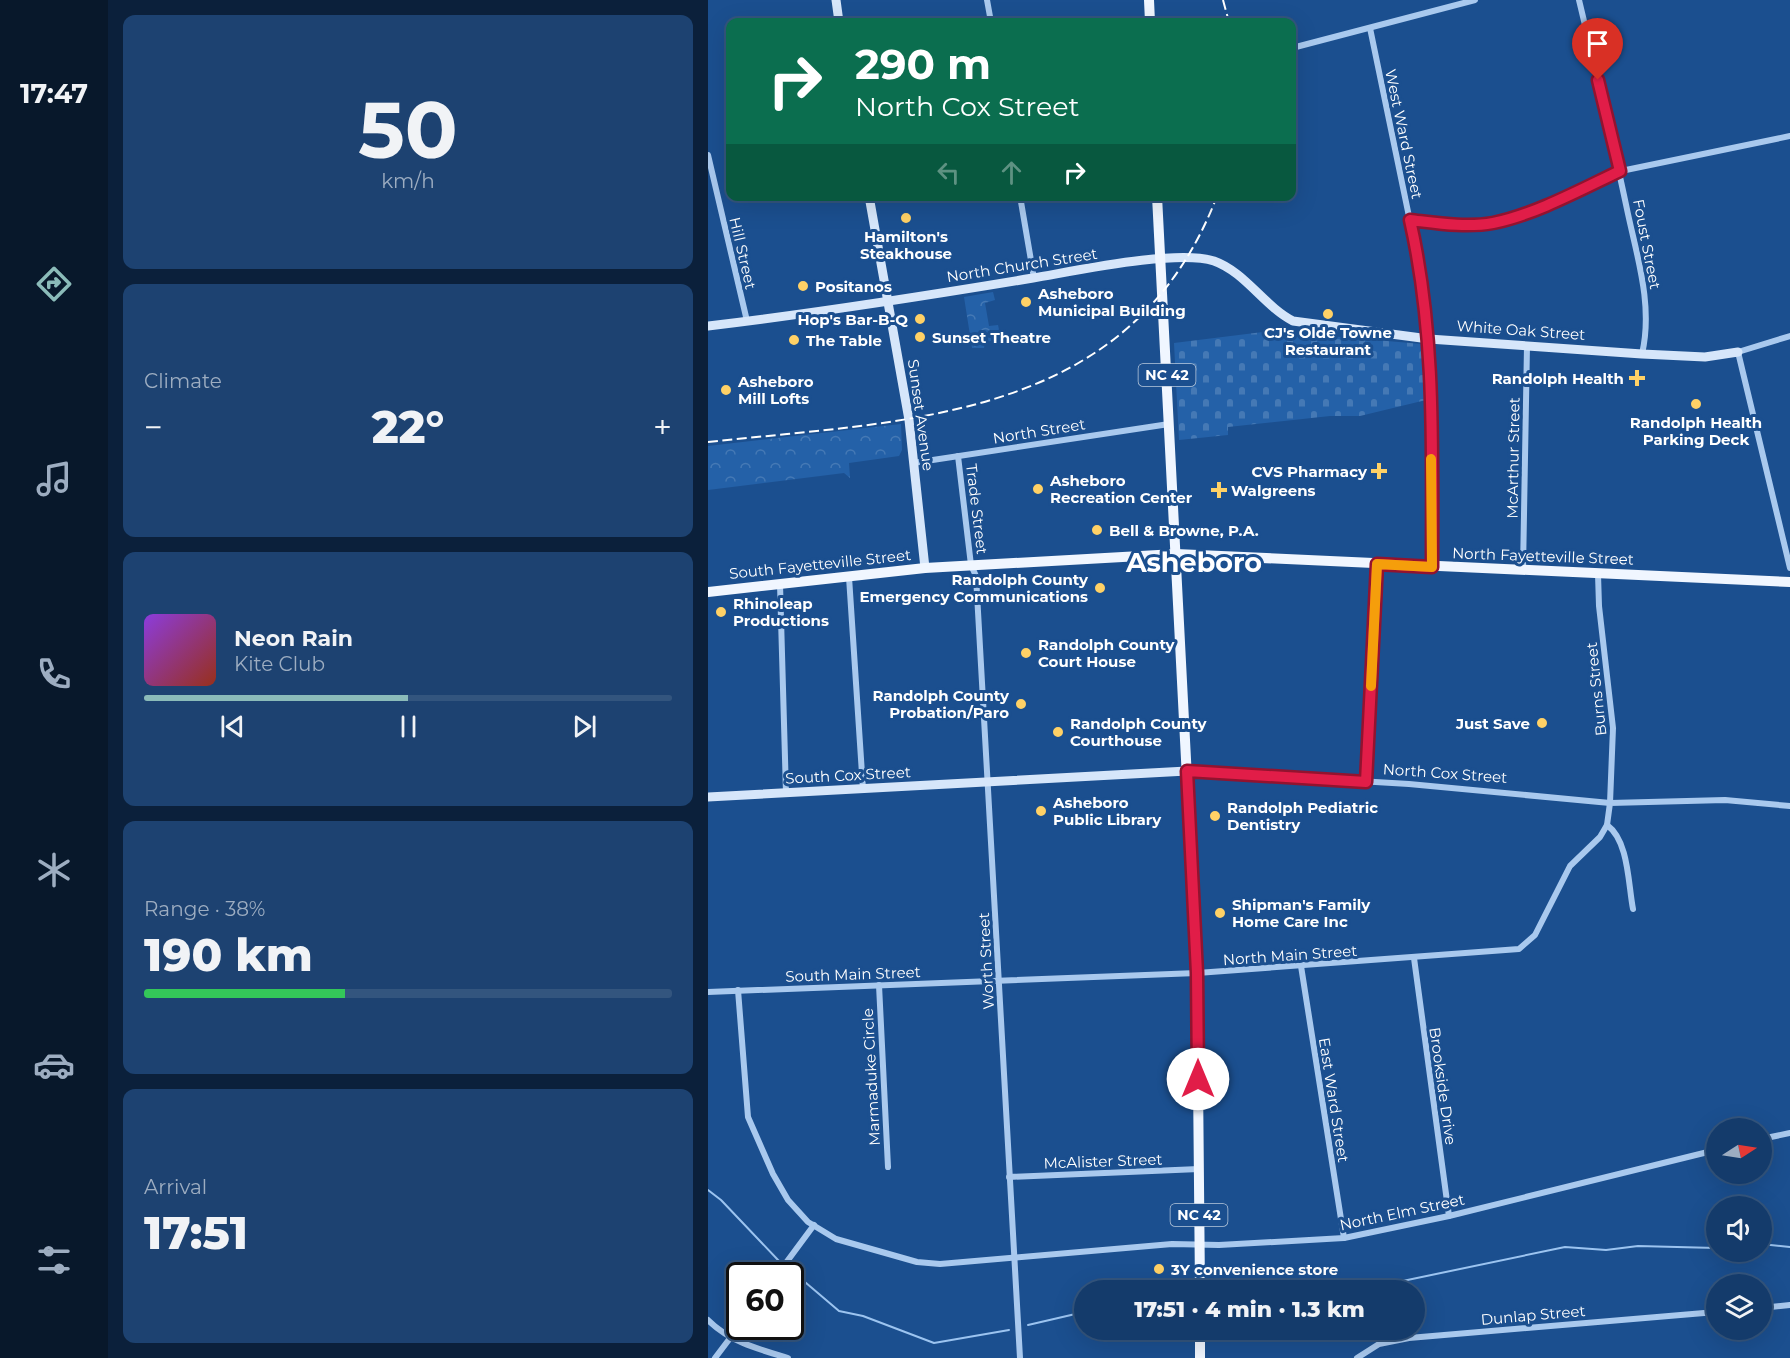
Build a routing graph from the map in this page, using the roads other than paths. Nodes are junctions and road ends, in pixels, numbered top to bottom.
1 (836, 0) edge
2 (987, 0) edge
3 (1149, 0) edge
4 (1475, 0) edge
5 (1579, 0) edge
6 (1461, 2) edge
7 (838, 18) edge
8 (990, 18) edge
9 (1150, 18) edge
10 (1370, 28) junction
11 (1296, 47) edge
12 (1790, 136) edge
13 (708, 155) edge
14 (1620, 171) junction
15 (870, 201) edge
16 (1021, 201) edge
17 (1157, 201) edge
18 (1410, 220) junction
19 (1161, 259) junction
20 (1034, 278) junction
21 (887, 301) junction
22 (747, 321) junction
23 (708, 326) edge
24 (1790, 336) edge
25 (1429, 339) junction
26 (1527, 346) junction
27 (1738, 352) junction
28 (1642, 354) junction
29 (1169, 424) junction
30 (958, 456) junction
31 (913, 463) junction
32 (1176, 554) junction
33 (1377, 564) junction
34 (971, 565) junction
35 (1432, 567) junction
36 (925, 568) junction
37 (1790, 568) edge
38 (1523, 571) junction
39 (1598, 574) junction
40 (849, 577) junction
41 (1790, 582) edge
42 (780, 585) junction
43 (708, 592) edge
44 (1187, 771) junction
45 (989, 781) junction
46 (1366, 782) junction
47 (863, 789) junction
48 (786, 793) junction
49 (708, 797) edge
50 (1610, 803) junction
51 (1790, 806) edge
52 (1606, 825) junction
53 (1633, 909) dead end
54 (1414, 958) junction
55 (1301, 966) junction
56 (1197, 973) junction
57 (999, 981) junction
58 (879, 986) junction
59 (738, 990) junction
60 (708, 992) edge
61 (1790, 1132) edge
62 (1772, 1136) edge
63 (1706, 1152) edge
64 (888, 1167) dead end
65 (1199, 1169) junction
66 (1009, 1177) junction
67 (1449, 1216) junction
68 (814, 1225) junction
69 (1344, 1238) junction
70 (1199, 1244) junction
71 (1014, 1257) junction
72 (787, 1262) edge
73 (1200, 1280) edge
74 (1790, 1305) edge
75 (1772, 1307) edge
76 (1706, 1313) edge
77 (708, 1320) edge
78 (726, 1336) edge
79 (728, 1340) edge
80 (736, 1340) edge
81 (1200, 1340) edge
82 (715, 1358) edge
83 (788, 1358) edge
84 (1020, 1358) edge
85 (1200, 1358) edge
86 (1357, 1358) edge

1 - 7 street
2 - 8 street
3 - 9 main road
4 - 6 street
5 - 14 street, Foust Street
6 - 10 street
10 - 11 street
10 - 18 street, West Ward Street
12 - 14 street
13 - 22 street, Hill Street
14 - 18 street
14 - 28 street, Foust Street
15 - 21 street, Sunset Avenue
16 - 20 street
17 - 19 main road, NC 42
18 - 25 street, West Ward Street
19 - 20 street, North Church Street
19 - 25 street, White Oak Street
19 - 29 main road, NC 42
20 - 21 street, North Church Street
21 - 22 street, North Church Street
21 - 31 street, Sunset Avenue
22 - 23 street, North Church Street
24 - 27 street, White Oak Street
25 - 26 street, White Oak Street
25 - 35 street, West Ward Street
26 - 28 street, White Oak Street
26 - 38 street, McArthur Street
27 - 28 street, White Oak Street
27 - 37 street
29 - 30 street, North Street
29 - 32 main road, NC 42
30 - 31 street, North Street
30 - 34 street, Trade Street
31 - 36 street, Sunset Avenue
32 - 33 main road, North Fayetteville Street
32 - 34 main road, North Fayetteville Street
32 - 44 main road, NC 42
33 - 35 main road, North Fayetteville Street
33 - 46 street
34 - 36 main road, South Fayetteville Street
34 - 45 street, Worth Street
35 - 38 main road, North Fayetteville Street
36 - 40 main road, South Fayetteville Street
38 - 39 main road, North Fayetteville Street
39 - 41 main road, North Fayetteville Street
39 - 50 street, Burns Street
40 - 42 main road, South Fayetteville Street
40 - 47 street
42 - 43 main road, South Fayetteville Street
42 - 48 street
44 - 45 street, North Cox Street
44 - 46 street, North Cox Street
44 - 56 main road, NC 42
45 - 47 street, South Cox Street
45 - 57 street, Worth Street
46 - 50 street, North Cox Street
47 - 48 street, South Cox Street
48 - 49 street, South Cox Street
50 - 51 street, North Cox Street
50 - 52 street, Burns Street
52 - 53 street
52 - 54 street, North Main Street
54 - 55 street, North Main Street
54 - 67 street, Brookside Drive
55 - 56 street, North Main Street
55 - 69 street, East Ward Street
56 - 57 street, North Main Street
56 - 65 main road, NC 42
57 - 58 street, South Main Street
57 - 66 street, Worth Street
58 - 59 street, South Main Street
58 - 64 street, Marmaduke Circle
59 - 60 street, South Main Street
59 - 68 street, North Elm Street
61 - 62 street
63 - 67 street, North Elm Street
65 - 66 street, McAlister Street
65 - 70 main road, NC 42
66 - 71 street, Worth Street
67 - 69 street, North Elm Street
68 - 71 street, North Elm Street
68 - 72 street
69 - 70 street, North Elm Street
70 - 71 street, North Elm Street
70 - 73 main road, NC 42
71 - 84 street, Worth Street
74 - 75 street
76 - 86 street, Dunlap Street
77 - 78 street
79 - 82 street
80 - 83 street
81 - 85 main road

